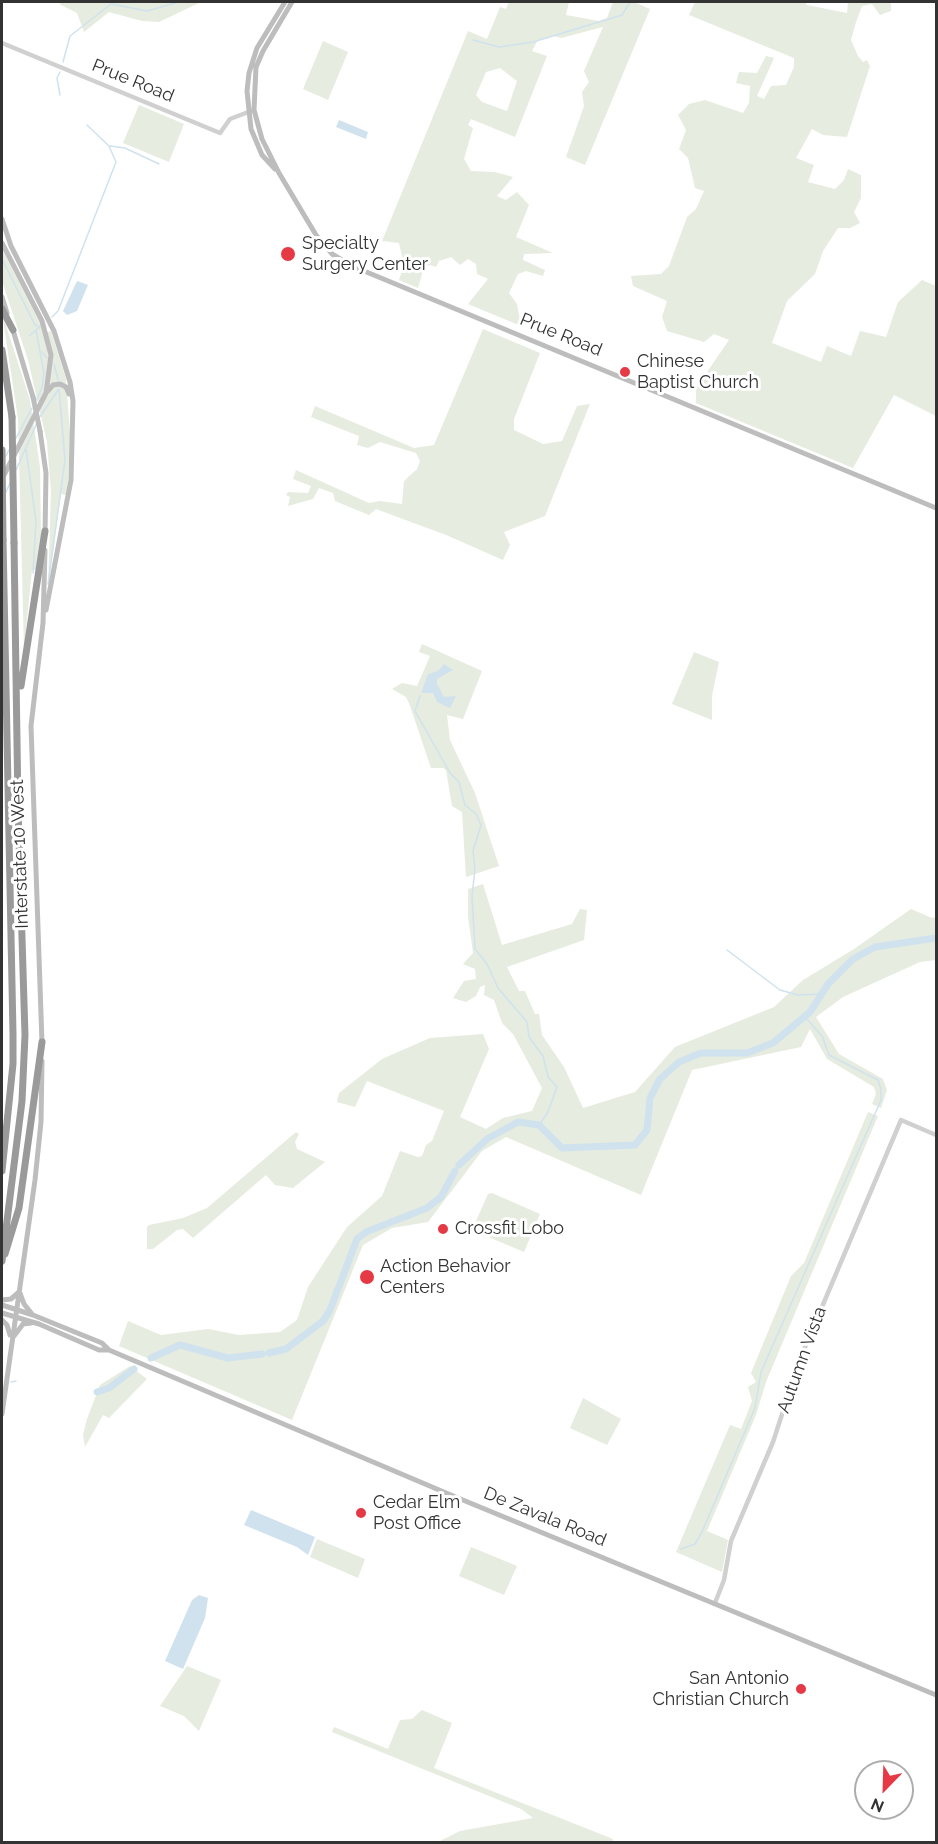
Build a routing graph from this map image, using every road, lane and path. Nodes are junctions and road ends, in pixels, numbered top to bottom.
1 (289, 2) edge
2 (280, 16) junction
3 (260, 42) junction
4 (2, 43) edge
5 (256, 68) junction
6 (251, 111) junction
7 (2, 219) edge
8 (2, 243) edge
9 (2, 297) edge
10 (2, 309) edge
11 (13, 330) junction
12 (2, 351) edge
13 (46, 393) junction
14 (73, 401) junction
15 (2, 450) edge
16 (2, 480) edge
17 (936, 508) edge
18 (45, 531) junction
19 (3, 540) edge
20 (44, 624) junction
21 (18, 712) junction
22 (42, 1042) junction
23 (936, 1135) edge
24 (2, 1171) edge
25 (2, 1263) edge
26 (20, 1291) junction
27 (2, 1300) edge
28 (2, 1305) edge
29 (17, 1308) junction
30 (2, 1313) edge
31 (33, 1315) junction
32 (15, 1316) junction
33 (2, 1320) edge
34 (39, 1324) junction
35 (11, 1340) junction
36 (110, 1350) junction
37 (2, 1414) edge
38 (715, 1603) junction
39 (936, 1695) edge

1 - 2 main road
2 - 3 main road
2 - 5 main road
3 - 5 main road
3 - 6 main road
4 - 6 street, Prue Road
5 - 6 main road
6 - 17 main road, Prue Road
7 - 14 main road
8 - 13 main road
9 - 11 main road, Interstate 10 West
10 - 11 highway
11 - 18 main road, Interstate 10 West, bridge
12 - 21 highway, bridge
13 - 14 main road
13 - 16 main road
14 - 20 main road
15 - 19 highway, bridge
18 - 20 main road, Interstate 10 West
18 - 21 highway
19 - 24 highway
20 - 22 main road, Interstate 10 West
21 - 25 highway
22 - 25 highway
22 - 26 main road, Interstate 10 West
23 - 38 street, Autumn Vista
26 - 27 main road
26 - 29 main road, Interstate 10 West
26 - 31 main road
28 - 29 main road, De Zavala Road
29 - 31 main road, De Zavala Road
29 - 32 main road, Interstate 10 West
30 - 32 main road, De Zavala Road
31 - 36 main road, De Zavala Road
32 - 34 main road, De Zavala Road
32 - 35 main road, Interstate 10 West
33 - 35 main road
34 - 35 main road
34 - 36 main road, De Zavala Road
35 - 37 main road, Interstate 10 West
36 - 38 main road, De Zavala Road
38 - 39 main road, De Zavala Road

